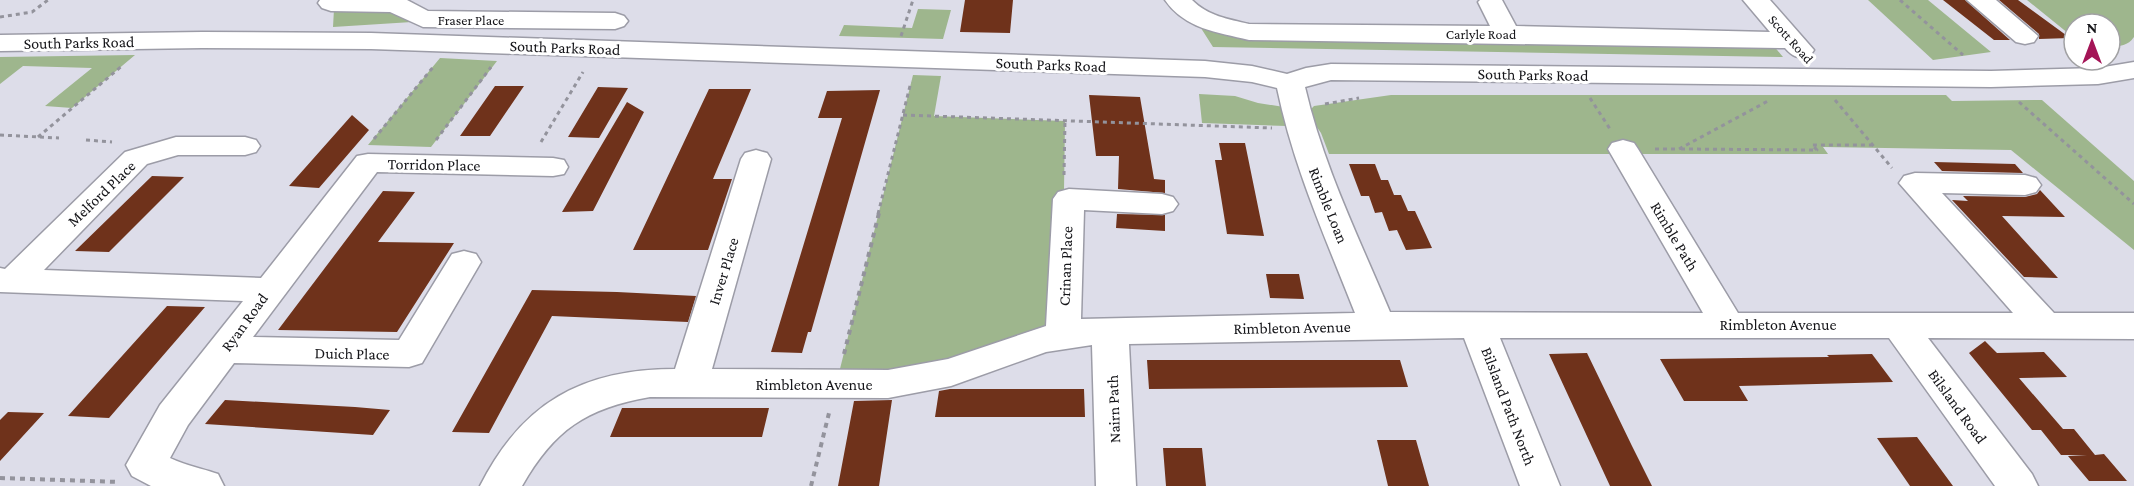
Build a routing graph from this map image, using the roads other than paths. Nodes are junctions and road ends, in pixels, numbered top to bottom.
1 (1178, 0) edge
2 (1756, 0) edge
3 (1980, 0) edge
4 (333, 2) edge
5 (1491, 2) dead end
6 (615, 21) dead end
7 (1507, 34) junction
8 (2025, 36) dead end
9 (292, 40) junction
10 (1793, 40) junction
11 (0, 43) edge
12 (2134, 70) edge
13 (2098, 76) junction
14 (2134, 81) edge
15 (1290, 83) junction
16 (1828, 87) junction
17 (244, 146) dead end
18 (1623, 149) road end
19 (756, 159) dead end
20 (539, 167) road end
21 (2025, 185) dead end
22 (1162, 204) dead end
23 (464, 262) dead end
24 (7, 280) edge
25 (270, 290) junction
26 (1727, 324) junction
27 (1898, 324) junction
28 (2043, 324) junction
29 (1377, 325) junction
30 (1478, 325) junction
31 (2134, 326) edge
32 (1110, 331) junction
33 (1063, 333) junction
34 (224, 350) junction
35 (690, 382) junction
36 (204, 486) edge
37 (500, 486) edge
38 (1116, 486) edge
39 (1540, 486) edge
40 (2018, 486) edge

1 - 7 street, Carlyle Road
2 - 10 street, Scott Road
3 - 8 street
4 - 6 street, Fraser Place
4 - 9 street
5 - 7 street
7 - 10 street, Carlyle Road
9 - 11 street, South Parks Road
9 - 15 street, South Parks Road
10 - 16 street, Scott Road
12 - 13 street, South Parks Road
13 - 14 street, South Parks Road
13 - 16 street, South Parks Road
15 - 16 street, South Parks Road
15 - 29 street, Rimble Loan
17 - 24 street, Melford Place
18 - 26 street, Rimble Path
19 - 35 street, Inver Place
20 - 25 street, Torridon Place
21 - 28 street
22 - 33 street, Crinan Place
23 - 34 street, Duich Place
24 - 25 street, Ryan Road
25 - 34 street, Ryan Road
26 - 27 street, Rimbleton Avenue
26 - 30 street, Rimbleton Avenue
27 - 28 street, Rimbleton Avenue
27 - 40 street, Bilsland Road
28 - 31 street, Rimbleton Avenue
29 - 30 street, Rimbleton Avenue
29 - 32 street, Rimbleton Avenue
30 - 39 street, Bilsland Path North
32 - 33 street, Rimbleton Avenue
32 - 38 street, Nairn Path
33 - 35 street, Rimbleton Avenue
34 - 36 street, Ryan Road
35 - 37 street, Rimbleton Avenue

